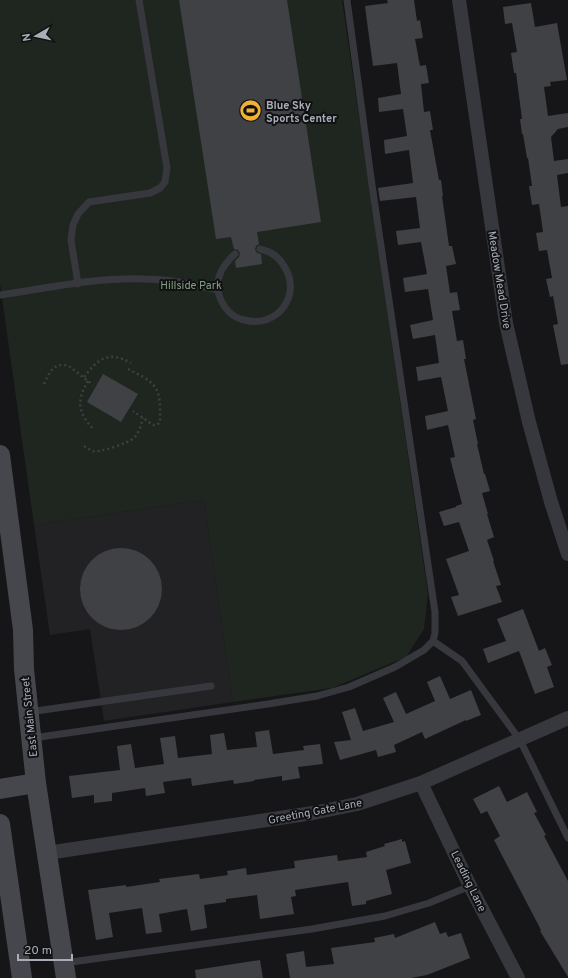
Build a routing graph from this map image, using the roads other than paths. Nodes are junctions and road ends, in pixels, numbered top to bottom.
1 (139, 0) edge
2 (347, 0) edge
3 (459, 0) edge
4 (260, 249) dead end
5 (235, 254) dead end
6 (78, 284) junction
7 (218, 290) junction
8 (0, 295) edge
9 (0, 455) edge
10 (568, 554) edge
11 (433, 641) junction
12 (211, 686) dead end
13 (28, 712) junction
14 (568, 718) edge
15 (31, 738) junction
16 (520, 740) junction
17 (421, 783) junction
18 (36, 784) junction
19 (0, 789) edge
20 (0, 824) edge
21 (568, 838) edge
22 (47, 853) junction
23 (470, 886) junction
24 (65, 970) edge
25 (516, 977) edge
26 (22, 978) edge

1 - 6 lane
2 - 11 lane
3 - 10 street, Meadow Mead Drive
4 - 7 lane
5 - 7 lane
6 - 7 lane
6 - 8 lane
9 - 13 main road, East Main Street
11 - 15 lane
11 - 16 lane
12 - 13 lane
13 - 15 main road, East Main Street
14 - 16 street, Greeting Gate Lane
15 - 18 main road, East Main Street
16 - 17 street, Greeting Gate Lane
16 - 21 lane
17 - 22 street, Greeting Gate Lane
17 - 23 street, Leading Lane
18 - 19 main road
18 - 22 main road, East Main Street
20 - 26 main road
22 - 24 main road, East Main Street
23 - 24 lane
23 - 25 street, Leading Lane

